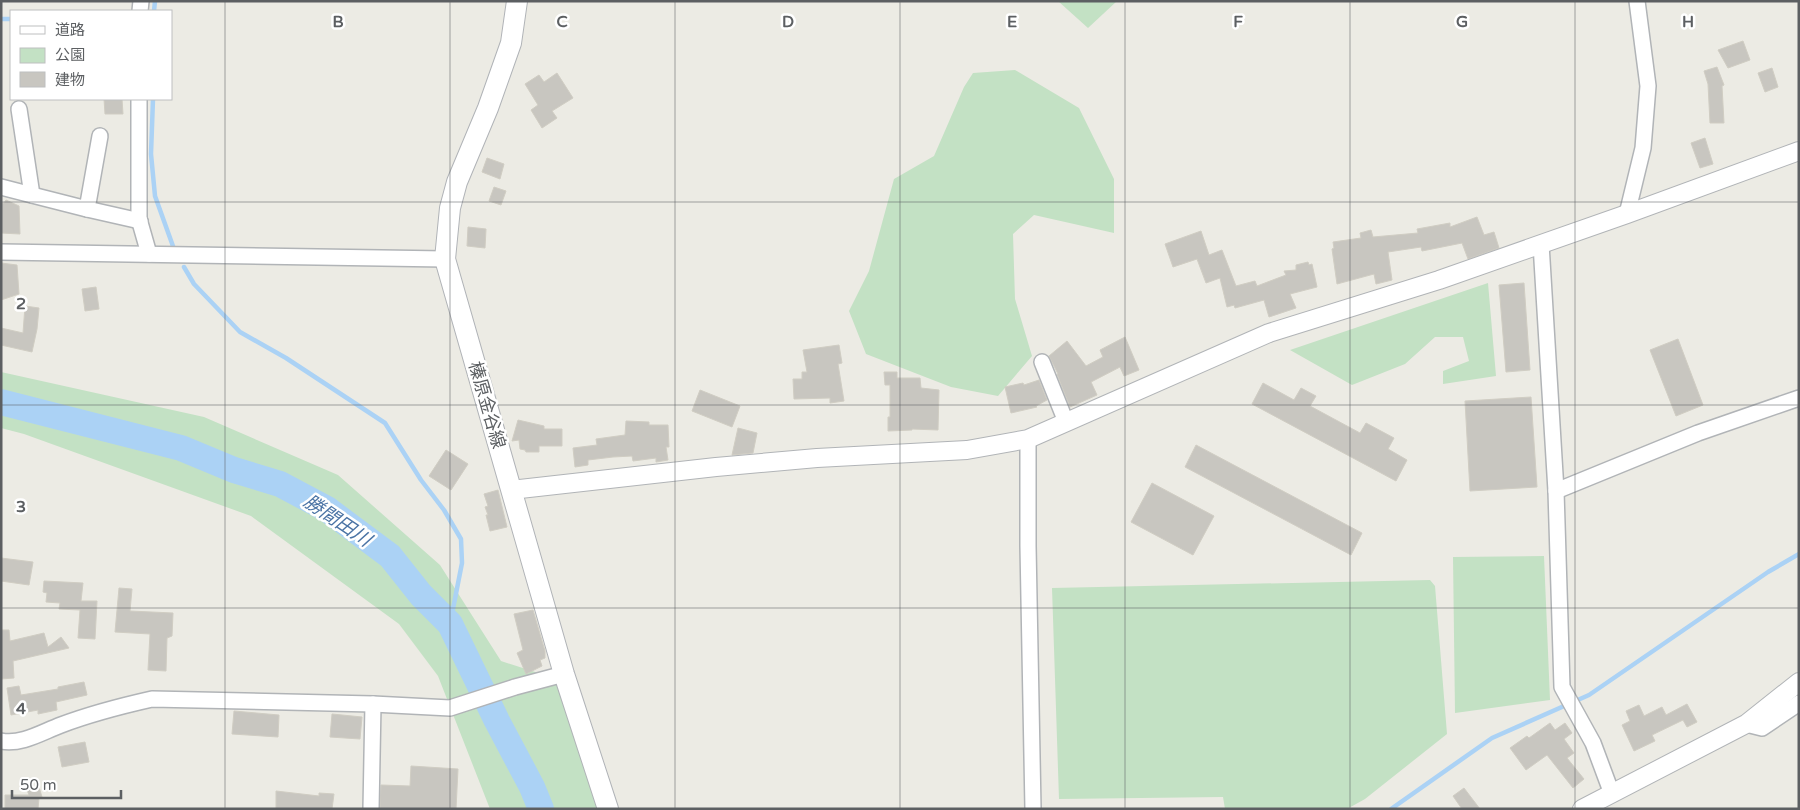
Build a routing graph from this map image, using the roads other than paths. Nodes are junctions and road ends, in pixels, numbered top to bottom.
1 (518, 1) edge
2 (1637, 1) edge
3 (139, 100) edge
4 (19, 109) dead end
5 (100, 136) dead end
6 (1799, 151) edge
7 (1, 187) edge
8 (32, 195) junction
9 (87, 209) junction
10 (1627, 214) junction
11 (140, 222) junction
12 (1540, 244) junction
13 (1, 252) edge
14 (149, 254) junction
15 (445, 259) junction
16 (1042, 362) dead end
17 (1799, 398) edge
18 (1066, 422) junction
19 (1028, 439) junction
20 (511, 490) junction
21 (1556, 490) junction
22 (564, 674) junction
23 (1799, 682) edge
24 (1799, 703) edge
25 (373, 704) junction
26 (1746, 724) junction
27 (1, 741) edge
28 (1612, 794) junction
29 (370, 809) edge
30 (608, 809) edge
31 (1033, 809) edge
32 (1582, 809) edge

1 - 15 main road, 榛原金谷線
2 - 10 street
3 - 11 street
4 - 8 street
5 - 9 street
6 - 10 street
7 - 8 street
8 - 9 street
9 - 11 street
10 - 12 street
11 - 14 street
12 - 18 street
12 - 21 street
13 - 14 street
14 - 15 street
15 - 20 main road, 榛原金谷線
16 - 18 street
17 - 21 street
18 - 19 street
19 - 20 street
19 - 31 street
20 - 22 main road, 榛原金谷線
21 - 28 street
22 - 25 street
22 - 30 main road, 榛原金谷線
23 - 26 street
24 - 26 street
25 - 27 street
25 - 29 street
26 - 28 street
28 - 32 street

